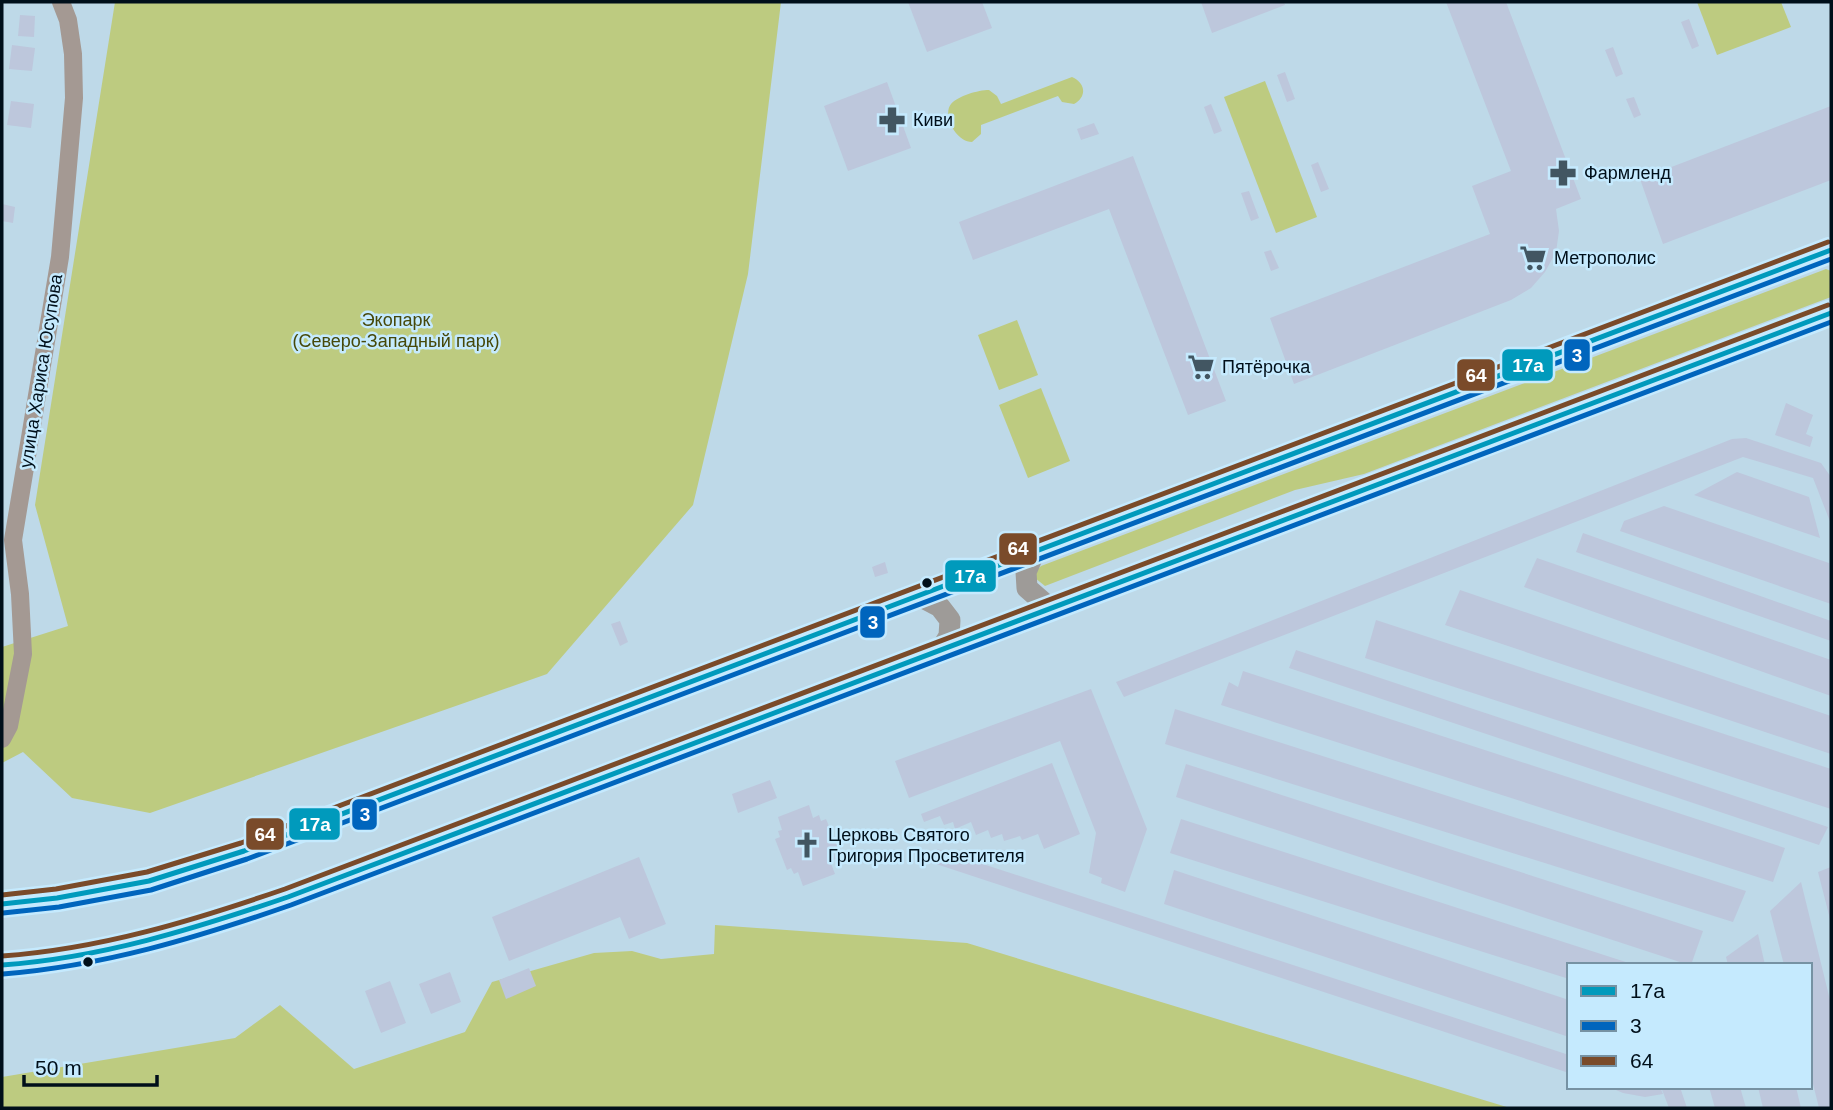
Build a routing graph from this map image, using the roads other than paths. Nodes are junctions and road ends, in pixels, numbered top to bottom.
1 (61, 2) edge
2 (1831, 250) edge
3 (1831, 313) edge
4 (8, 539) edge
5 (1035, 551) junction
6 (919, 596) junction
7 (1051, 608) junction
8 (940, 651) junction
9 (2, 738) edge
10 (2, 904) edge
11 (2, 965) edge

1 - 4 street, улица Хариса Юсупова
2 - 5 main road
3 - 7 main road
4 - 9 street, улица Хариса Юсупова
5 - 6 main road
5 - 7 main road
6 - 8 main road
6 - 10 main road
7 - 8 main road
8 - 11 main road

